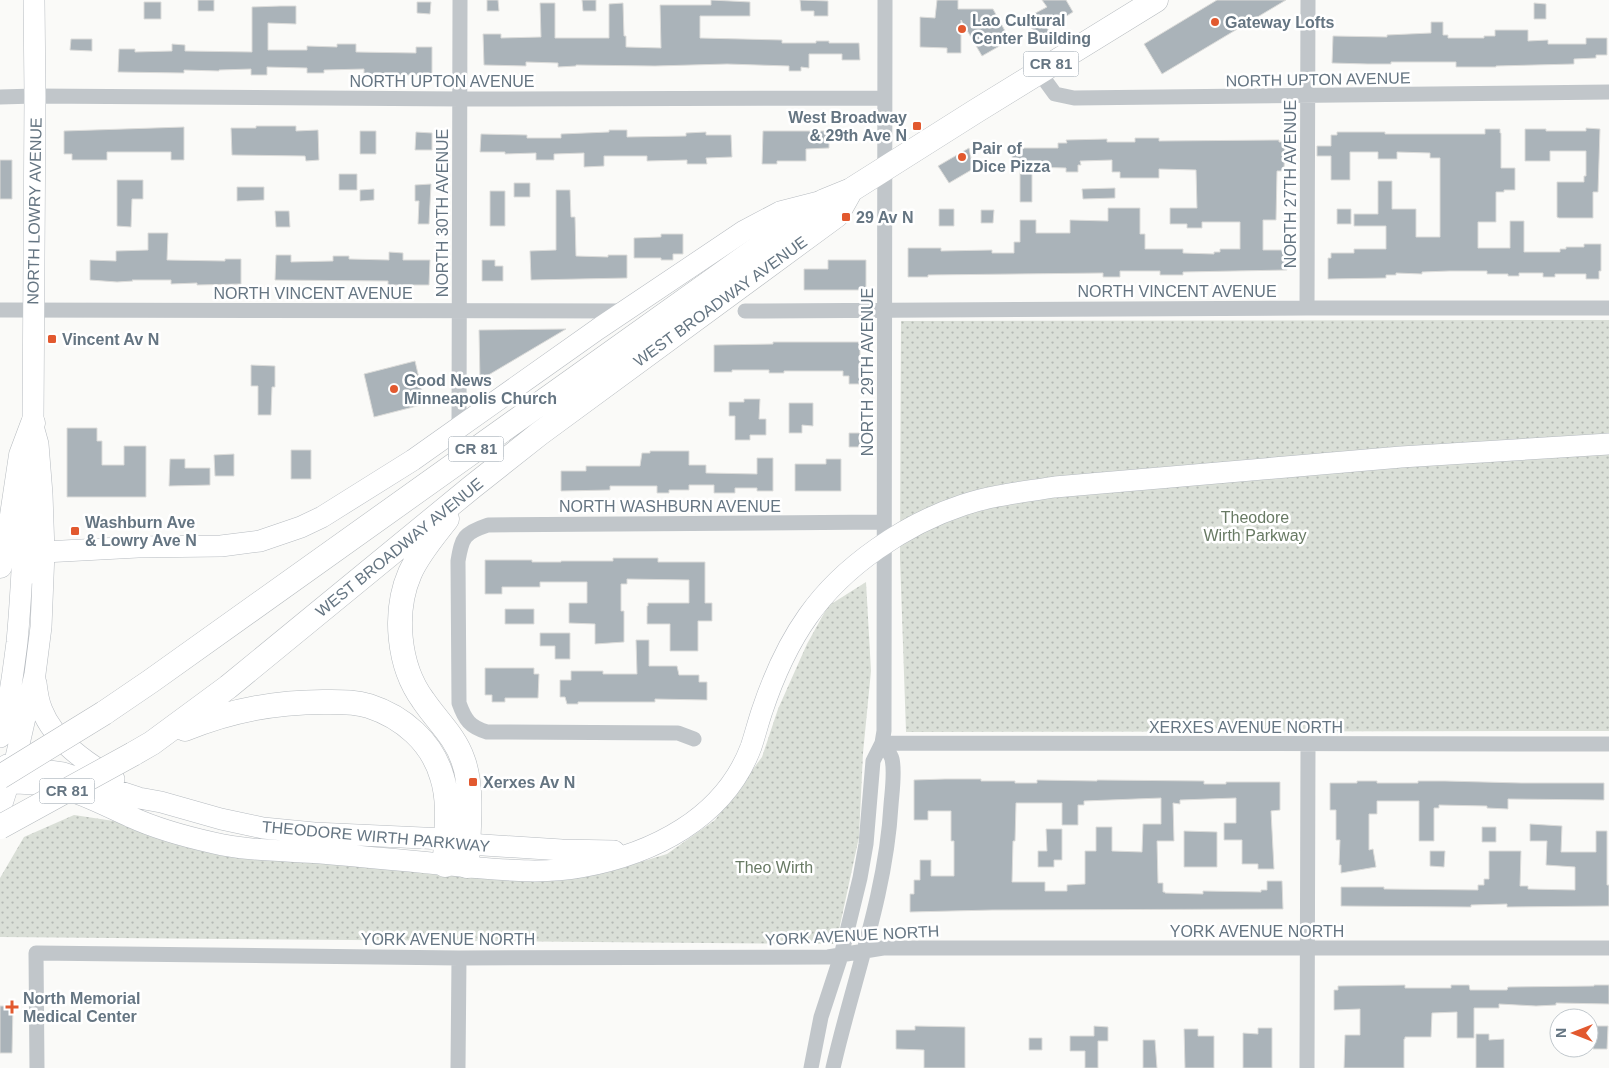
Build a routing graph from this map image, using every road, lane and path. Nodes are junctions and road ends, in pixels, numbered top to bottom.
1 (34, 0) edge
2 (460, 0) edge
3 (885, 0) edge
4 (1156, 0) edge
5 (1308, 0) edge
6 (1039, 72) junction
7 (1609, 92) edge
8 (35, 96) junction
9 (0, 97) edge
10 (1308, 97) junction
11 (884, 98) junction
12 (461, 99) junction
13 (884, 168) junction
14 (852, 190) junction
15 (824, 201) junction
16 (1307, 308) junction
17 (1609, 308) edge
18 (33, 309) junction
19 (0, 310) edge
20 (885, 310) junction
21 (460, 311) junction
22 (626, 311) junction
23 (745, 311) dead end
24 (32, 423) junction
25 (459, 427) junction
26 (1609, 444) edge
27 (472, 487) junction
28 (883, 522) junction
29 (884, 545) junction
30 (44, 552) junction
31 (0, 566) edge
32 (22, 579) junction
33 (35, 674) junction
34 (0, 736) edge
35 (694, 739) dead end
36 (882, 743) junction
37 (1308, 744) junction
38 (1609, 744) edge
39 (142, 748) junction
40 (5, 775) edge
41 (161, 802) junction
42 (0, 810) edge
43 (0, 827) edge
44 (445, 839) junction
45 (460, 858) junction
46 (1307, 948) junction
47 (1609, 948) edge
48 (864, 951) junction
49 (841, 956) junction
50 (458, 958) junction
51 (36, 1068) edge
52 (458, 1068) edge
53 (811, 1068) edge
54 (833, 1068) edge
55 (1306, 1068) edge

1 - 8 street, NORTH LOWRY AVENUE
2 - 12 street, NORTH 30TH AVENUE
3 - 11 street, NORTH 29TH AVENUE
4 - 6 main road, WEST BROADWAY AVENUE / CR 81
5 - 10 street, NORTH 27TH AVENUE
6 - 10 street, NORTH UPTON AVENUE
6 - 13 main road, WEST BROADWAY AVENUE / CR 81
7 - 10 street, NORTH UPTON AVENUE
8 - 9 street, NORTH UPTON AVENUE
8 - 12 street, NORTH UPTON AVENUE
8 - 18 street, NORTH LOWRY AVENUE
10 - 16 street, NORTH 27TH AVENUE
11 - 12 street, NORTH UPTON AVENUE
11 - 13 street, NORTH 29TH AVENUE
12 - 21 street, NORTH 30TH AVENUE
13 - 14 main road, WEST BROADWAY AVENUE / CR 81
13 - 20 street, NORTH 29TH AVENUE
14 - 15 main road, WEST BROADWAY AVENUE / CR 81
14 - 27 main road, WEST BROADWAY AVENUE / CR 81
15 - 22 street, WEST BROADWAY AVENUE
15 - 40 main road, WEST BROADWAY AVENUE / CR 81, bridge
16 - 17 street, NORTH VINCENT AVENUE
16 - 20 street, NORTH VINCENT AVENUE
18 - 19 street, NORTH VINCENT AVENUE
18 - 21 street, NORTH VINCENT AVENUE
18 - 24 street, NORTH LOWRY AVENUE
20 - 23 street, NORTH VINCENT AVENUE
20 - 28 street, NORTH 29TH AVENUE
21 - 22 street, NORTH VINCENT AVENUE
21 - 25 street, NORTH 30TH AVENUE
22 - 25 street, WEST BROADWAY AVENUE
24 - 30 street, NORTH LOWRY AVENUE
24 - 31 main road
24 - 32 street, NORTH LOWRY AVENUE
25 - 30 street, WEST BROADWAY AVENUE
26 - 29 street, THEODORE WIRTH PARKWAY
27 - 39 main road, WEST BROADWAY AVENUE / CR 81
27 - 45 main road
28 - 29 street, NORTH 29TH AVENUE
28 - 35 street, NORTH WASHBURN AVENUE
29 - 36 street, NORTH 29TH AVENUE
29 - 45 street, THEODORE WIRTH PARKWAY
30 - 32 street
30 - 33 street, NORTH LOWRY AVENUE
32 - 34 street, NORTH LOWRY AVENUE
33 - 40 street, NORTH LOWRY AVENUE
33 - 41 street
36 - 37 street, XERXES AVENUE NORTH
36 - 48 street
36 - 49 street
37 - 38 street, XERXES AVENUE NORTH
37 - 46 street
39 - 43 main road, WEST BROADWAY AVENUE / CR 81, bridge
39 - 44 main road
40 - 41 street, THEODORE WIRTH PARKWAY
40 - 42 street, NORTH LOWRY AVENUE
40 - 45 street, THEODORE WIRTH PARKWAY
41 - 44 street, THEODORE WIRTH PARKWAY
44 - 45 main road
46 - 47 street, YORK AVENUE NORTH
46 - 48 street, YORK AVENUE NORTH
46 - 55 street
48 - 49 street, YORK AVENUE NORTH
48 - 54 street
49 - 50 street, YORK AVENUE NORTH
49 - 53 street
50 - 51 street, YORK AVENUE NORTH
50 - 52 street

